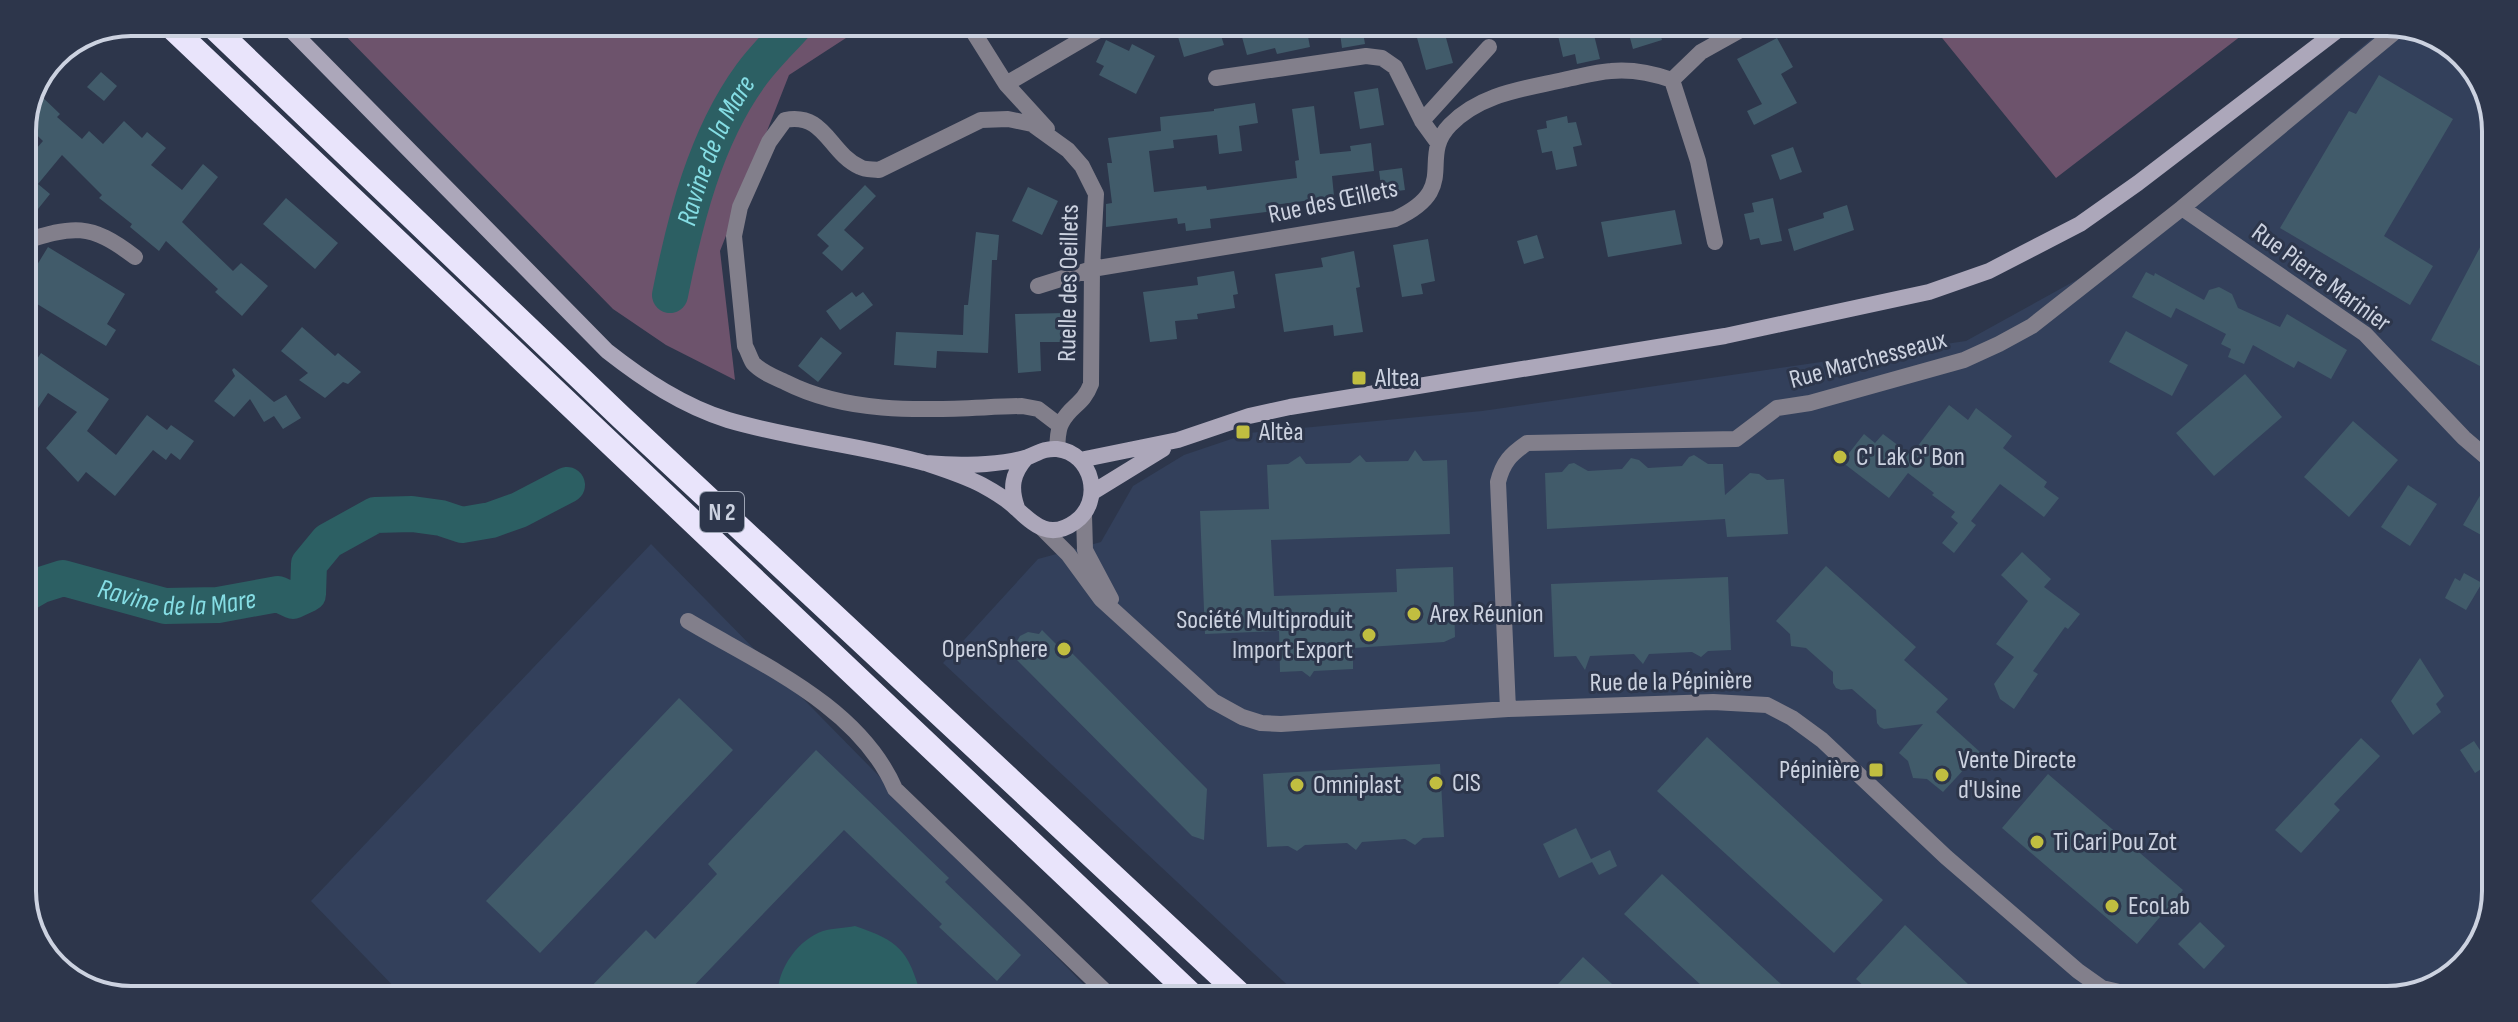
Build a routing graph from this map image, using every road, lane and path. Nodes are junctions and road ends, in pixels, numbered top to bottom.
1 (181, 36) edge
2 (223, 36) edge
3 (297, 36) edge
4 (976, 36) edge
5 (1088, 36) edge
6 (1730, 36) edge
7 (2330, 36) edge
8 (2389, 36) edge
9 (1489, 47) dead end
10 (1216, 78) dead end
11 (1672, 80) junction
12 (1006, 84) junction
13 (1422, 121) junction
14 (1059, 142) junction
15 (1438, 143) junction
16 (2182, 208) junction
17 (36, 238) edge
18 (1715, 242) dead end
19 (135, 257) dead end
20 (1092, 269) junction
21 (1038, 286) dead end
22 (1059, 425) junction
23 (1178, 440) junction
24 (1057, 449) junction
25 (2482, 453) edge
26 (1026, 458) junction
27 (1080, 460) junction
28 (925, 463) junction
29 (1093, 492) junction
30 (1017, 508) junction
31 (1084, 515) junction
32 (1042, 528) junction
33 (1125, 620) junction
34 (688, 621) dead end
35 (1508, 709) junction
36 (1100, 986) edge
37 (1182, 986) edge
38 (1231, 986) edge
39 (2099, 986) edge

1 - 37 highway, N 2
2 - 38 highway, N 2
3 - 28 street
4 - 12 street, Ruelle des Oeillets
5 - 12 street
6 - 11 street
7 - 23 street
8 - 16 street, Rue Marchesseaux
9 - 13 street
10 - 13 street
11 - 15 street
11 - 18 street
12 - 14 street, Ruelle des Oeillets
13 - 15 street
14 - 20 street, Ruelle des Oeillets
14 - 22 street, Ruelle des Oeillets
15 - 20 street, Rue des Œillets
16 - 25 street, Rue Pierre Marinier
16 - 35 street, Rue Marchesseaux
17 - 19 street
20 - 21 street, Rue des Œillets
20 - 22 street, Ruelle des Oeillets
22 - 24 street
23 - 27 street
23 - 29 street
24 - 26 street
24 - 27 street
26 - 28 street
26 - 30 street
27 - 29 street
28 - 30 street
29 - 31 street
30 - 32 street
31 - 32 street
31 - 33 street
32 - 33 street, Rue de la Pépinière
33 - 35 street, Rue de la Pépinière
34 - 36 street
35 - 39 street, Rue de la Pépinière

